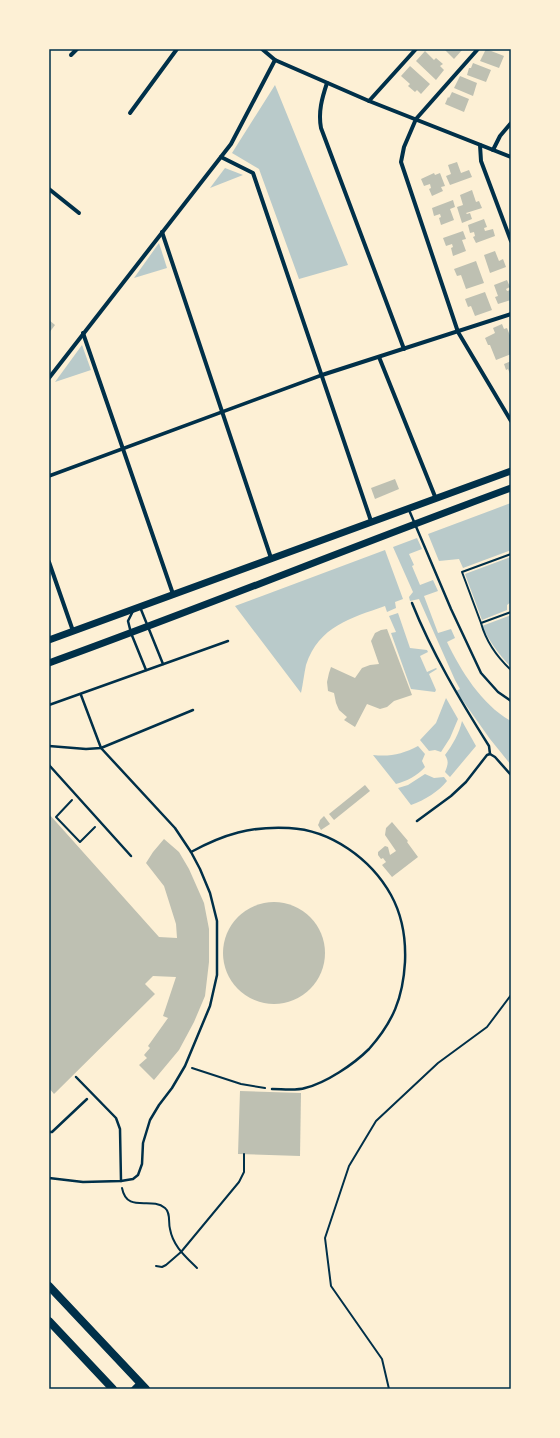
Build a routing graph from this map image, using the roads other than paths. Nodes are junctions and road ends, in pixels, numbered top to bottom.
1 (77, 49) edge
2 (177, 49) edge
3 (262, 49) edge
4 (416, 49) edge
5 (478, 49) edge
6 (71, 55) dead end
7 (275, 60) junction
8 (327, 82) junction
9 (369, 100) junction
10 (130, 114) dead end
11 (416, 119) junction
12 (511, 123) edge
13 (480, 144) junction
14 (494, 150) junction
15 (221, 157) junction
16 (511, 157) edge
17 (49, 189) edge
18 (80, 213) dead end
19 (162, 232) junction
20 (511, 241) edge
21 (511, 314) edge
22 (458, 332) junction
23 (83, 333) junction
24 (404, 349) junction
25 (379, 357) junction
26 (322, 375) junction
27 (49, 378) edge
28 (222, 412) junction
29 (511, 421) edge
30 (123, 448) junction
31 (511, 471) edge
32 (49, 476) edge
33 (511, 488) edge
34 (436, 499) junction
35 (409, 508) junction
36 (371, 521) junction
37 (414, 523) junction
38 (271, 558) junction
39 (49, 562) edge
40 (173, 594) junction
41 (412, 603) dead end
42 (137, 607) junction
43 (147, 627) junction
44 (73, 631) junction
45 (131, 633) junction
46 (49, 640) edge
47 (228, 641) dead end
48 (49, 663) edge
49 (162, 664) junction
50 (146, 670) junction
51 (81, 695) junction
52 (511, 701) edge
53 (49, 705) edge
54 (193, 710) dead end
55 (49, 746) edge
56 (101, 748) junction
57 (490, 754) junction
58 (49, 765) edge
59 (511, 775) edge
60 (417, 821) dead end
61 (191, 852) junction
62 (131, 856) dead end
63 (76, 1077) dead end
64 (272, 1089) road end
65 (87, 1099) dead end
66 (49, 1132) edge
67 (49, 1178) edge
68 (121, 1181) junction
69 (49, 1286) edge
70 (49, 1321) edge
71 (140, 1387) edge
72 (113, 1389) edge

1 - 6 street
2 - 10 street
3 - 7 street
4 - 9 street
5 - 11 street
7 - 8 street
7 - 15 street
8 - 9 street
8 - 24 street
9 - 11 street
11 - 13 street
11 - 22 street
12 - 14 street
13 - 14 street
13 - 20 street
14 - 16 street
15 - 19 street
15 - 26 street
17 - 18 street
19 - 23 street
19 - 28 street
21 - 22 street
22 - 24 street
22 - 29 street
23 - 27 street
23 - 30 street
24 - 25 street
25 - 26 street
25 - 34 street
26 - 28 street
26 - 36 street
28 - 30 street
28 - 38 street
30 - 32 street
30 - 40 street
31 - 34 main road
33 - 37 main road
34 - 35 main road
35 - 36 main road
35 - 37 lane
36 - 38 main road
37 - 43 main road
37 - 52 lane
38 - 40 main road
39 - 44 street
40 - 42 main road
41 - 57 lane
42 - 43 lane
42 - 44 main road
42 - 45 lane
43 - 45 main road
43 - 49 lane
44 - 46 main road
45 - 48 main road
45 - 50 lane
47 - 49 lane
49 - 50 lane
50 - 51 lane
51 - 53 lane
51 - 56 lane
54 - 56 lane
55 - 56 lane
56 - 61 lane
57 - 59 lane
57 - 60 lane
58 - 62 lane
61 - 64 lane
61 - 68 lane
63 - 68 lane
65 - 66 lane
67 - 68 lane
69 - 71 main road
70 - 72 main road

